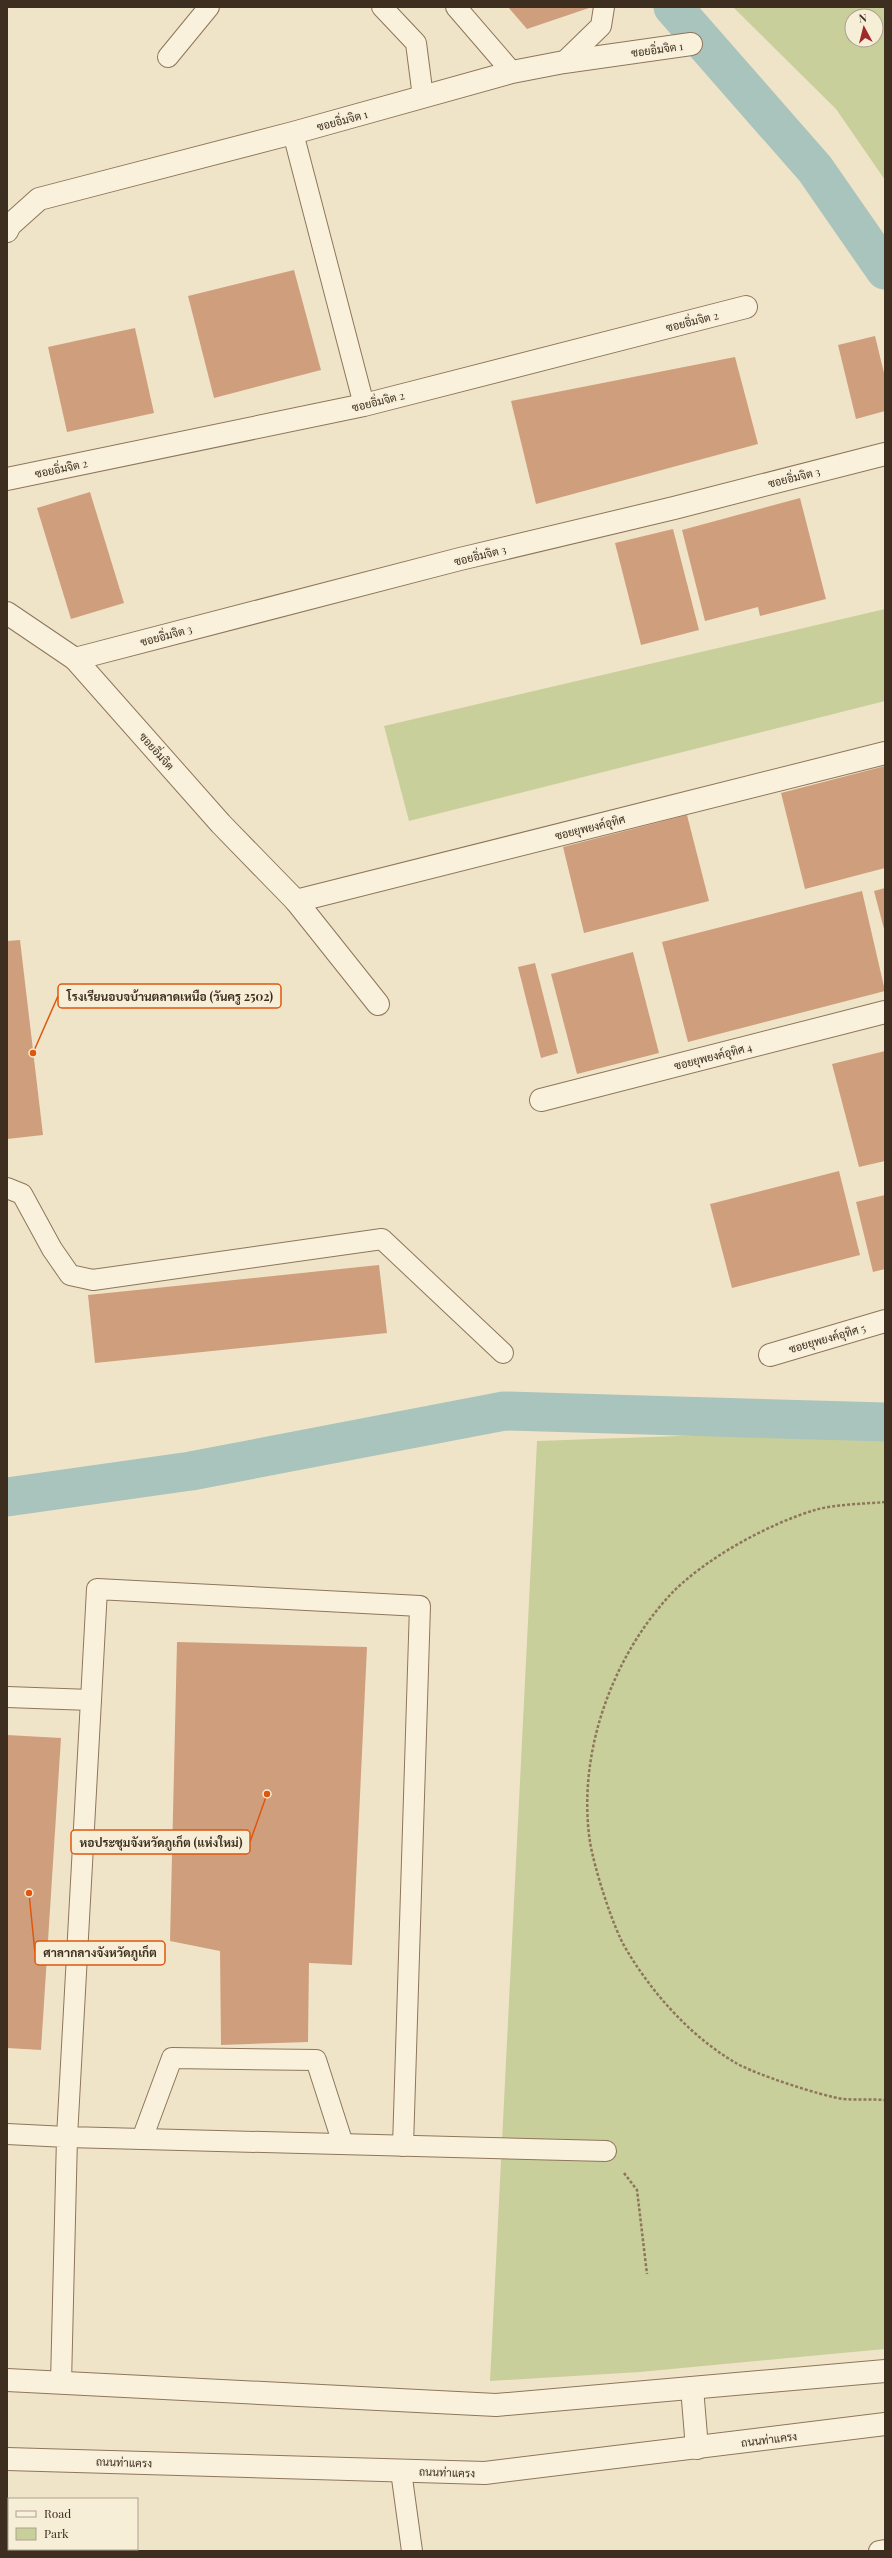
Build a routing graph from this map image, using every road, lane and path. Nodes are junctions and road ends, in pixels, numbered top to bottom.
1 (209, 7) edge
2 (382, 7) edge
3 (456, 7) edge
4 (604, 7) edge
5 (691, 44) dead end
6 (168, 57) dead end
7 (564, 62) junction
8 (512, 72) junction
9 (423, 97) junction
10 (293, 133) junction
11 (7, 231) edge
12 (746, 307) dead end
13 (364, 405) junction
14 (885, 454) edge
15 (7, 479) edge
16 (7, 613) edge
17 (75, 659) junction
18 (885, 754) edge
19 (296, 902) junction
20 (378, 1004) dead end
21 (885, 1012) edge
22 (542, 1100) dead end
23 (7, 1188) edge
24 (885, 1321) edge
25 (503, 1353) dead end
26 (770, 1355) dead end
27 (885, 1502) edge
28 (7, 1697) edge
29 (91, 1700) junction
30 (885, 2100) edge
31 (7, 2134) edge
32 (67, 2137) junction
33 (142, 2139) junction
34 (343, 2144) junction
35 (403, 2146) junction
36 (606, 2151) joint
37 (647, 2274) dead end
38 (885, 2371) edge
39 (7, 2380) edge
40 (61, 2383) junction
41 (692, 2388) junction
42 (885, 2424) edge
43 (696, 2448) junction
44 (7, 2459) edge
45 (401, 2471) junction
46 (885, 2550) edge
47 (412, 2551) edge
48 (879, 2551) edge

1 - 6 lane
2 - 9 lane
3 - 8 lane
4 - 7 lane
5 - 7 street, ซอยอิ่มจิต 1
7 - 8 street, ซอยอิ่มจิต 1
8 - 9 street, ซอยอิ่มจิต 1
9 - 10 street, ซอยอิ่มจิต 1
10 - 11 street, ซอยอิ่มจิต 1
10 - 13 lane
12 - 13 street, ซอยอิ่มจิต 2
13 - 15 street, ซอยอิ่มจิต 2
14 - 17 street, ซอยอิ่มจิต 3
16 - 17 street, ซอยอิ่มจิต
17 - 19 street, ซอยอิ่มจิต
18 - 19 street, ซอยยุพยงค์อุทิศ
19 - 20 street, ซอยอิ่มจิต
21 - 22 street, ซอยยุพยงค์อุทิศ 4
23 - 25 lane
24 - 26 street, ซอยยุพยงค์อุทิศ 5
27 - 30 path
28 - 29 lane
29 - 32 lane
29 - 35 lane
31 - 32 lane
32 - 33 lane
32 - 40 lane
33 - 34 lane
33 - 34 lane
34 - 35 lane
35 - 36 lane
36 - 37 path
38 - 41 street
39 - 40 street
40 - 41 street
41 - 43 street
42 - 43 street, ถนนท่าแครง
43 - 45 street, ถนนท่าแครง
44 - 45 street, ถนนท่าแครง
45 - 47 lane
46 - 48 lane

